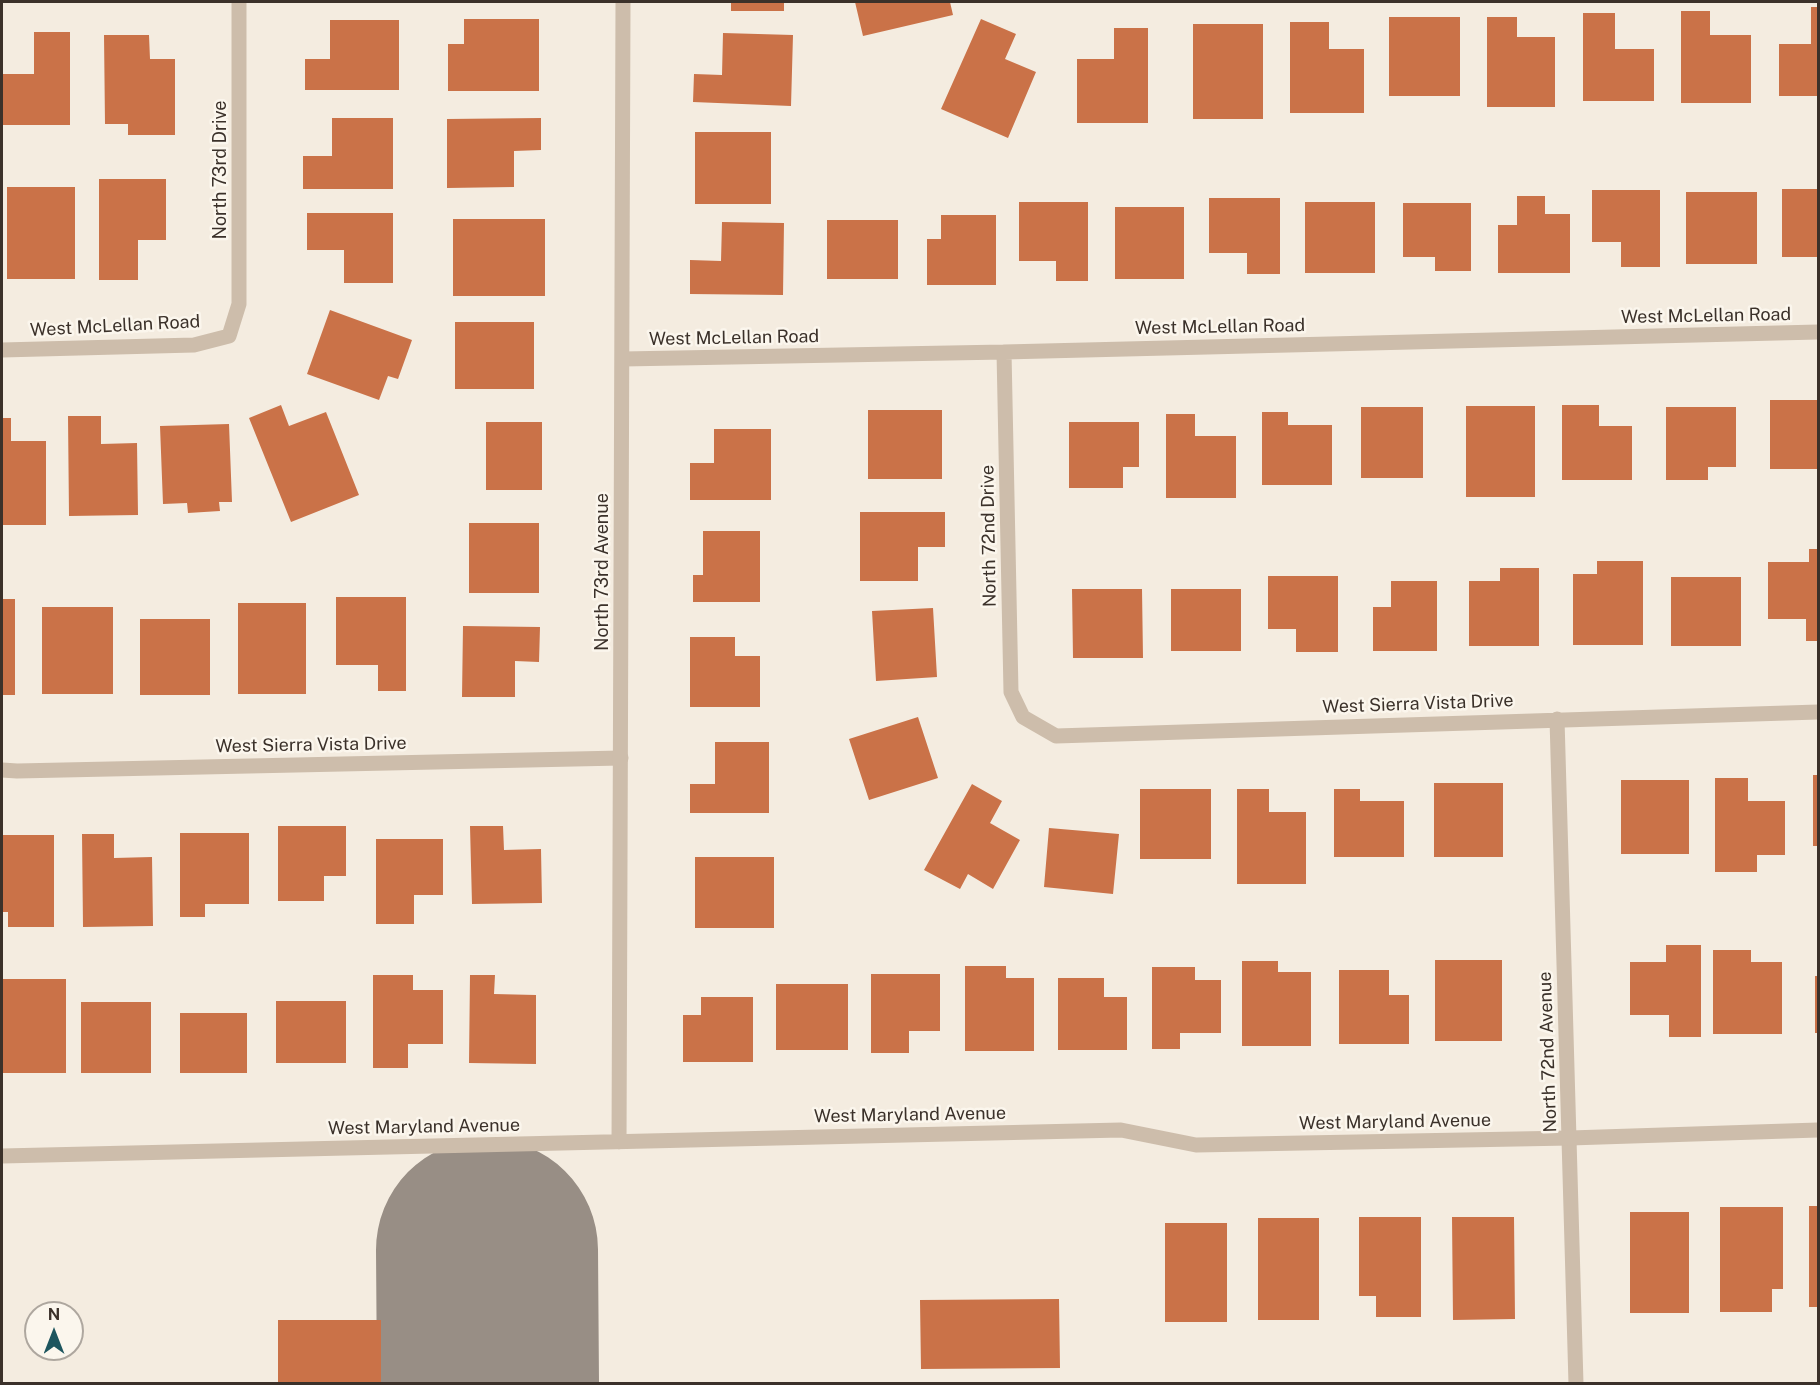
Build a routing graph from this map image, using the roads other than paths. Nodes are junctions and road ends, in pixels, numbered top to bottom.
1 (239, 2) edge
2 (623, 2) edge
3 (1818, 332) edge
4 (229, 336) joint
5 (2, 350) edge
6 (1004, 352) junction
7 (623, 359) junction
8 (1818, 712) edge
9 (1023, 717) joint
10 (1557, 719) junction
11 (621, 758) junction
12 (2, 770) edge
13 (1818, 1130) edge
14 (1570, 1138) junction
15 (619, 1142) junction
16 (2, 1156) edge
17 (1576, 1383) edge

1 - 4 street, North 73rd Drive
2 - 7 street, North 73rd Avenue
3 - 6 street, West McLellan Road
4 - 5 street, West McLellan Road
6 - 7 street, West McLellan Road
6 - 9 street, North 72nd Drive
7 - 11 street, North 73rd Avenue
8 - 10 street, West Sierra Vista Drive
9 - 10 street, West Sierra Vista Drive
10 - 14 street, North 72nd Avenue
11 - 12 street, West Sierra Vista Drive
11 - 15 street, North 73rd Avenue
13 - 14 street, West Maryland Avenue
14 - 15 street, West Maryland Avenue
14 - 17 street, North 72nd Avenue
15 - 16 street, West Maryland Avenue

